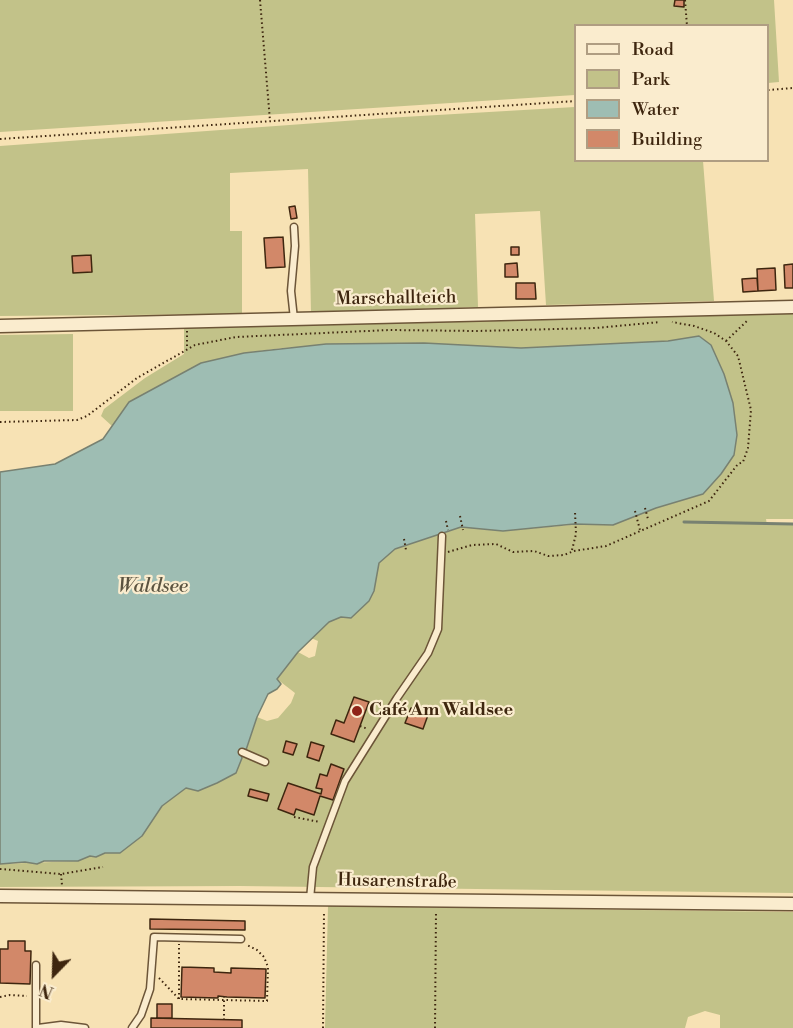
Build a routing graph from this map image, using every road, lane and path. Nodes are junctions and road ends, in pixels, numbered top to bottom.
1 (260, 0) edge
2 (685, 0) edge
3 (687, 24) edge
4 (793, 88) edge
5 (769, 90) edge
6 (574, 102) edge
7 (270, 121) junction
8 (0, 139) edge
9 (294, 227) dead end
10 (793, 308) edge
11 (759, 309) junction
12 (294, 319) junction
13 (187, 322) junction
14 (0, 326) edge
15 (726, 341) junction
16 (187, 349) junction
17 (0, 422) edge
18 (645, 508) dead end
19 (634, 511) dead end
20 (575, 512) dead end
21 (460, 516) dead end
22 (648, 519) dead end
23 (446, 521) dead end
24 (463, 530) dead end
25 (640, 530) junction
26 (446, 535) joint
27 (404, 539) dead end
28 (406, 550) dead end
29 (572, 552) junction
30 (442, 560) junction
31 (242, 752) dead end
32 (265, 762) dead end
33 (294, 817) dead end
34 (313, 820) dead end
35 (103, 867) dead end
36 (0, 869) edge
37 (0, 896) edge
38 (310, 899) junction
39 (436, 900) junction
40 (793, 904) edge
41 (324, 912) dead end
42 (180, 938) junction
43 (241, 939) joint
44 (36, 965) dead end
45 (152, 974) junction
46 (0, 997) edge
47 (36, 997) junction
48 (224, 998) junction
49 (179, 999) junction
50 (224, 1020) dead end
51 (37, 1028) edge
52 (85, 1028) edge
53 (132, 1028) edge
54 (323, 1028) edge
55 (435, 1028) edge

1 - 7 path
2 - 3 path
4 - 5 path
6 - 7 path
7 - 8 path
9 - 12 lane
10 - 11 street, Marschallteich
11 - 12 street, Marschallteich
11 - 15 path
12 - 13 street, Marschallteich
13 - 14 street, Marschallteich
13 - 16 path
15 - 16 path
15 - 25 path
16 - 17 path
18 - 22 path
19 - 25 path
20 - 29 path
21 - 24 path
23 - 26 path
25 - 29 path
26 - 30 lane
27 - 28 path
29 - 30 path
30 - 38 lane
31 - 32 lane
33 - 34 path
35 - 36 path
37 - 38 street, Husarenstraße
38 - 39 street, Husarenstraße
39 - 40 street, Husarenstraße
39 - 55 path
41 - 54 path
42 - 43 lane
42 - 45 lane
42 - 49 path
43 - 48 path
44 - 47 lane
45 - 49 path
45 - 53 lane
46 - 47 path
47 - 51 lane
48 - 49 path
48 - 50 path
51 - 52 lane

